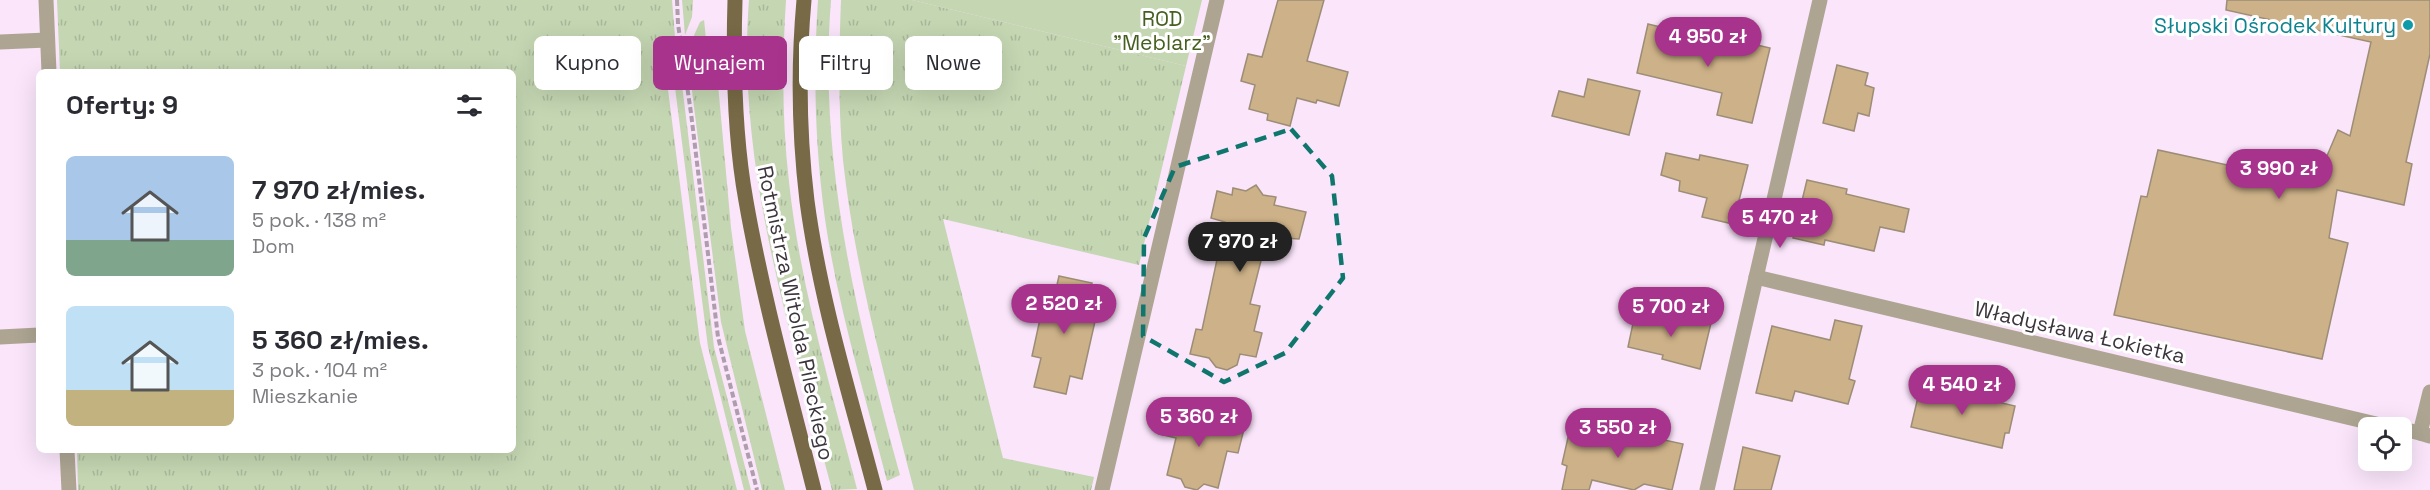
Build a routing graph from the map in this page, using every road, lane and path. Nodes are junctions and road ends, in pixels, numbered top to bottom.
1 (46, 0) edge
2 (677, 0) edge
3 (735, 0) edge
4 (804, 0) edge
5 (1217, 0) edge
6 (1821, 0) edge
7 (47, 40) junction
8 (0, 42) edge
9 (49, 69) edge
10 (1756, 277) junction
11 (36, 335) edge
12 (0, 337) edge
13 (2430, 392) edge
14 (2358, 420) edge
15 (2425, 435) edge
16 (67, 453) edge
17 (69, 490) edge
18 (757, 490) edge
19 (814, 490) edge
20 (875, 490) edge
21 (1102, 490) edge
22 (1707, 490) edge

1 - 7 street
2 - 18 path
3 - 19 main road, Rotmistrza Witolda Pileckiego
4 - 20 main road, Rotmistrza Witolda Pileckiego
5 - 21 street
6 - 10 street
7 - 8 street
7 - 9 street
10 - 14 street, Władysława Łokietka
10 - 22 street
11 - 12 street
13 - 15 street
16 - 17 street

